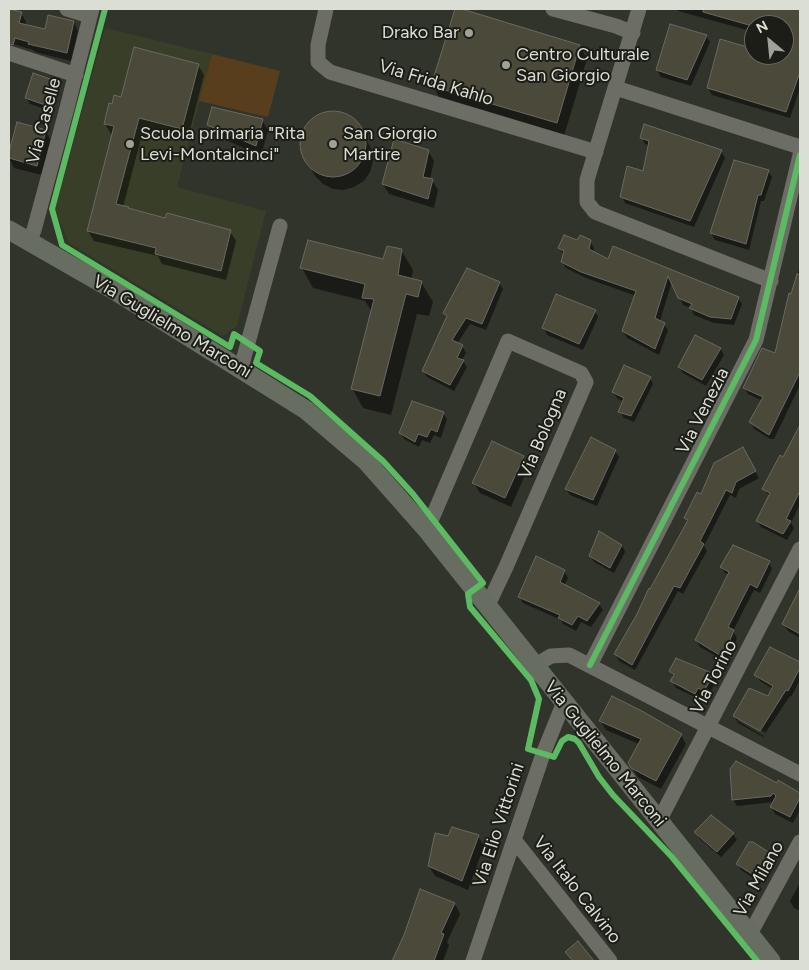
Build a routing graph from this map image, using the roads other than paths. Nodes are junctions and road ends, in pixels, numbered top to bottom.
1 (68, 9) edge
2 (553, 9) edge
3 (640, 9) edge
4 (91, 12) edge
5 (322, 12) edge
6 (633, 32) junction
7 (9, 52) edge
8 (76, 75) junction
9 (616, 88) junction
10 (800, 147) edge
11 (596, 152) junction
12 (800, 155) edge
13 (280, 226) dead end
14 (9, 230) edge
15 (29, 242) junction
16 (771, 281) junction
17 (241, 368) junction
18 (426, 530) junction
19 (800, 549) edge
20 (487, 607) junction
21 (590, 665) junction
22 (534, 666) junction
23 (564, 702) junction
24 (709, 728) junction
25 (800, 774) edge
26 (659, 822) junction
27 (515, 841) junction
28 (800, 842) edge
29 (750, 934) junction
30 (473, 961) edge
31 (610, 961) edge
32 (771, 961) edge

1 - 4 street
2 - 6 street
3 - 6 street
4 - 8 street, Via Caselle
5 - 11 street, Via Frida Kahlo
6 - 9 street
7 - 8 street
8 - 15 street, Via Caselle
9 - 10 street
9 - 11 street
11 - 16 street
12 - 16 street, Via Venezia
13 - 17 street
14 - 15 main road, Via Guglielmo Marconi
15 - 17 main road, Via Guglielmo Marconi
16 - 21 street, Via Venezia
17 - 18 main road, Via Guglielmo Marconi
18 - 20 main road, Via Guglielmo Marconi
18 - 20 street, Via Bologna
19 - 24 street, Via Torino
20 - 22 main road, Via Guglielmo Marconi
21 - 22 street
21 - 24 street
22 - 23 main road, Via Guglielmo Marconi
23 - 26 main road, Via Guglielmo Marconi
23 - 27 street, Via Elio Vittorini
24 - 25 street
24 - 26 street, Via Torino
26 - 29 main road, Via Guglielmo Marconi
27 - 30 street, Via Elio Vittorini
27 - 31 street, Via Italo Calvino
28 - 29 street, Via Milano
29 - 32 main road, Via Guglielmo Marconi

